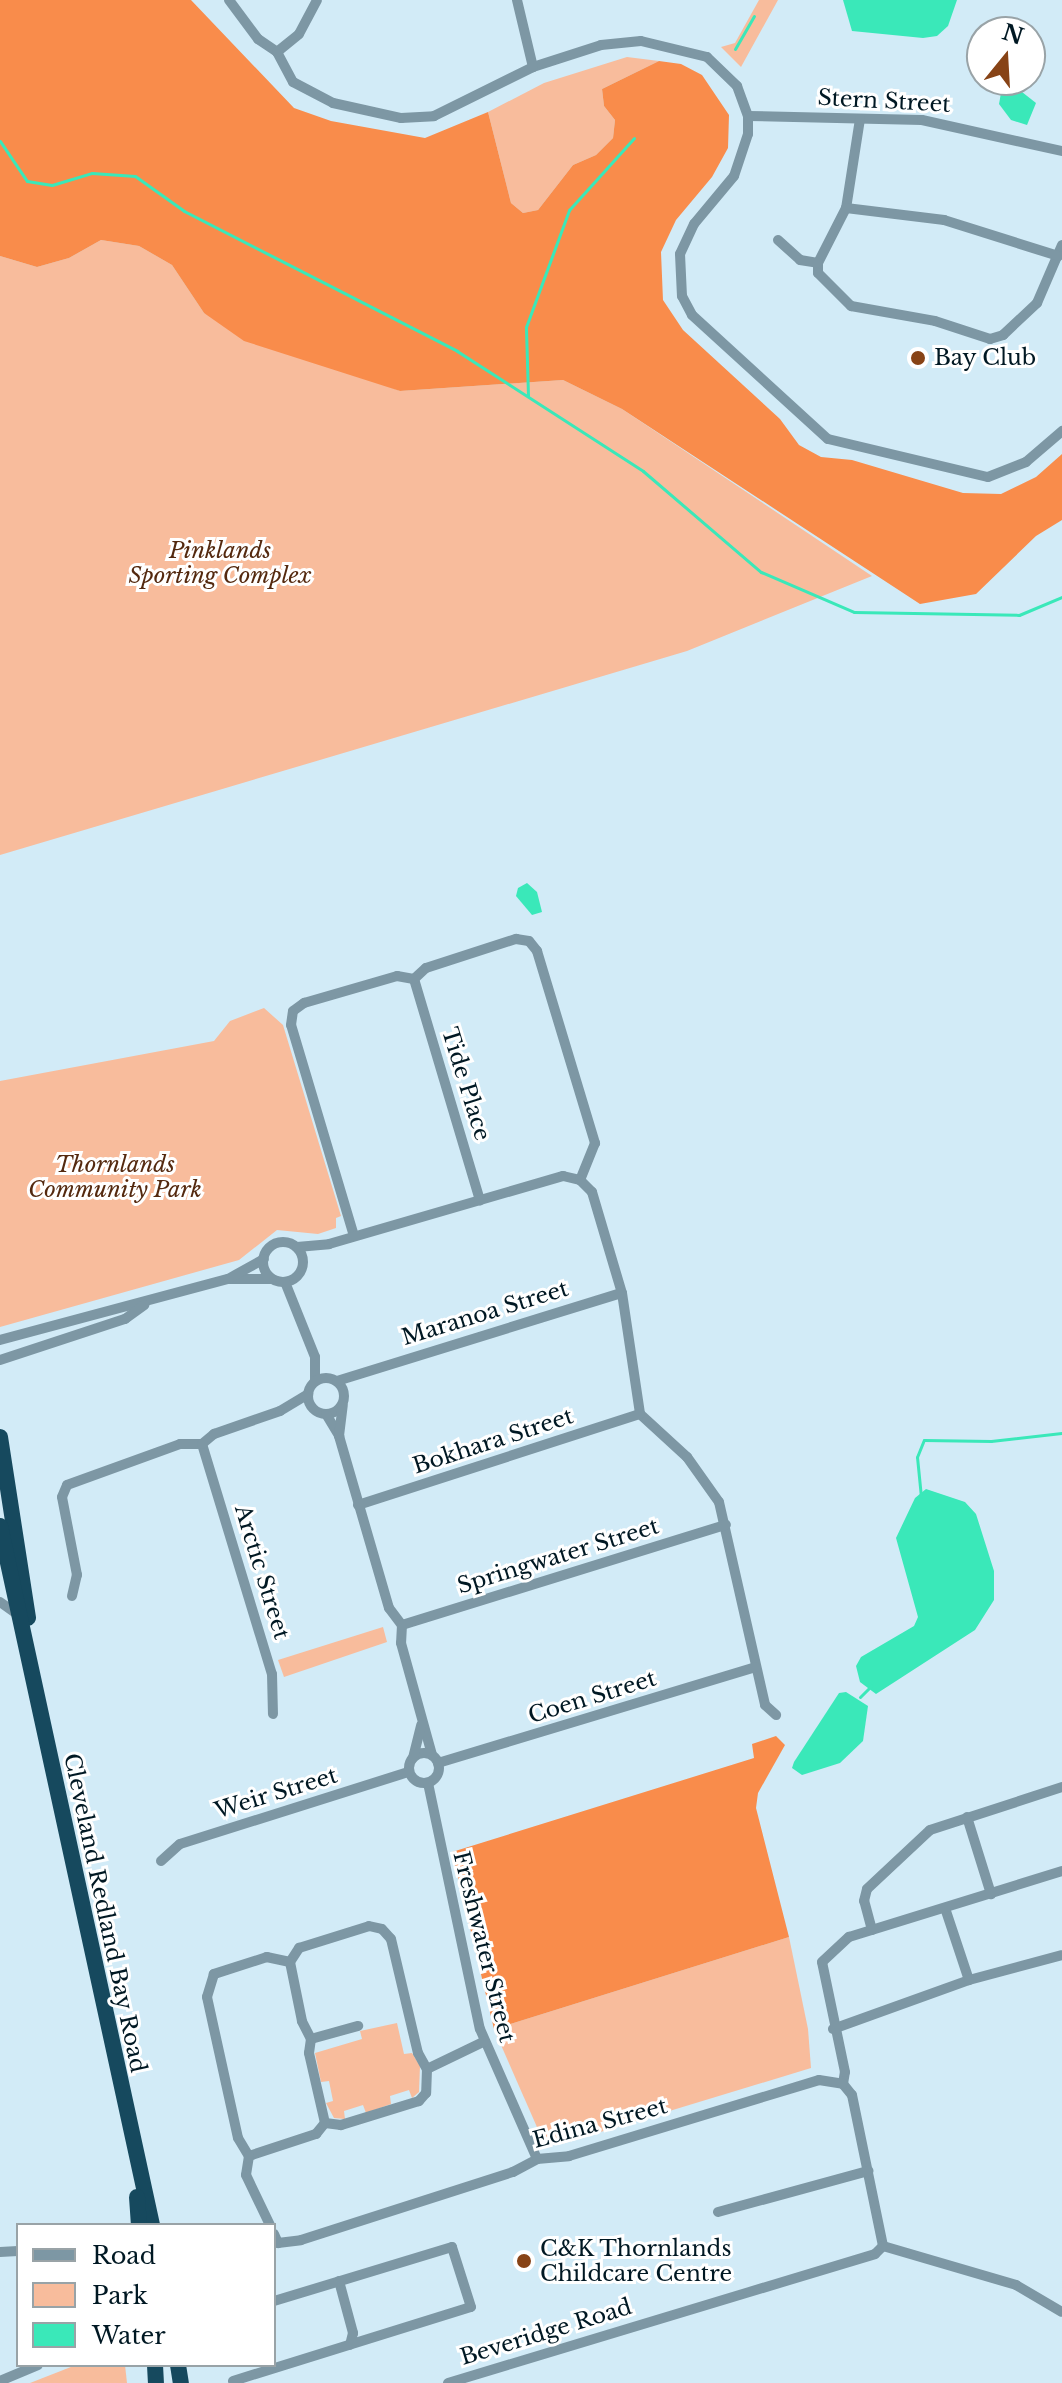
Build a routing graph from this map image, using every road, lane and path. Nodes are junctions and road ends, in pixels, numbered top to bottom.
1 (229, 0) edge
2 (317, 0) edge
3 (517, 0) edge
4 (277, 52) junction
5 (533, 67) junction
6 (748, 116) junction
7 (860, 119) junction
8 (1062, 151) edge
9 (846, 208) junction
10 (778, 240) dead end
11 (1060, 250) edge
12 (818, 263) junction
13 (1057, 274) edge
14 (1062, 431) edge
15 (414, 979) junction
16 (580, 1180) junction
17 (480, 1200) junction
18 (354, 1236) junction
19 (329, 1244) junction
20 (297, 1247) junction
21 (264, 1259) junction
22 (303, 1261) junction
23 (298, 1275) junction
24 (228, 1279) junction
25 (272, 1279) junction
26 (285, 1282) junction
27 (622, 1293) junction
28 (298, 1303) junction
29 (144, 1305) junction
30 (0, 1340) edge
31 (315, 1357) junction
32 (0, 1360) edge
33 (359, 1372) junction
34 (334, 1379) junction
35 (315, 1381) junction
36 (345, 1392) junction
37 (308, 1394) junction
38 (343, 1405) junction
39 (313, 1408) junction
40 (280, 1411) junction
41 (326, 1414) junction
42 (640, 1414) junction
43 (339, 1436) junction
44 (0, 1437) edge
45 (202, 1444) junction
46 (358, 1505) junction
47 (726, 1525) junction
48 (0, 1526) edge
49 (3, 1562) edge
50 (72, 1596) dead end
51 (0, 1602) edge
52 (17, 1614) junction
53 (402, 1625) junction
54 (756, 1667) junction
55 (33, 1683) junction
56 (273, 1714) dead end
57 (776, 1715) dead end
58 (422, 1723) junction
59 (413, 1758) junction
60 (435, 1759) junction
61 (409, 1772) junction
62 (428, 1783) junction
63 (1062, 1787) edge
64 (967, 1817) junction
65 (161, 1861) dead end
66 (1062, 1871) edge
67 (991, 1894) junction
68 (945, 1908) junction
69 (872, 1930) junction
70 (1062, 1955) edge
71 (290, 1962) junction
72 (969, 1980) junction
73 (358, 2026) dead end
74 (833, 2029) junction
75 (311, 2039) junction
76 (485, 2041) junction
77 (427, 2069) junction
78 (843, 2084) junction
79 (325, 2123) junction
80 (134, 2152) junction
81 (249, 2156) junction
82 (537, 2159) junction
83 (868, 2171) junction
84 (718, 2212) dead end
85 (139, 2223) edge
86 (152, 2223) edge
87 (269, 2223) edge
88 (276, 2239) edge
89 (883, 2246) junction
90 (339, 2281) junction
91 (276, 2300) edge
92 (1062, 2312) edge
93 (350, 2345) junction
94 (33, 2367) edge
95 (0, 2381) edge
96 (233, 2381) dead end
97 (448, 2383) edge

1 - 4 street
2 - 4 street
3 - 5 street
4 - 5 street
5 - 6 street
6 - 7 street, Stern Street
6 - 14 street
7 - 8 street, Stern Street
7 - 9 street
9 - 11 street
9 - 12 street
10 - 12 street
11 - 13 street
12 - 13 street
15 - 16 street
15 - 17 street, Tide Place
15 - 18 street
16 - 17 street
16 - 27 street
17 - 18 street
18 - 19 street
19 - 20 street
19 - 22 street
20 - 21 street
20 - 22 street
21 - 24 street
21 - 25 street
22 - 23 street
23 - 26 street
23 - 28 street
24 - 25 street
24 - 29 street
25 - 26 street
26 - 28 street
27 - 33 street, Maranoa Street
27 - 42 street
28 - 31 street
29 - 30 street
29 - 32 street
31 - 34 street
31 - 35 street
33 - 34 street, Maranoa Street
33 - 36 street
34 - 35 street
34 - 36 street
35 - 37 street
36 - 38 street
37 - 39 street
37 - 40 street
38 - 41 street
38 - 43 street
39 - 40 street
39 - 41 street
40 - 45 street
41 - 43 street
42 - 46 street, Bokhara Street
42 - 47 street
43 - 46 street
44 - 55 highway, Cleveland Redland Bay Road
45 - 50 street
45 - 56 street, Arctic Street
46 - 53 street
47 - 53 street, Springwater Street
47 - 54 street
48 - 49 highway, Cleveland Redland Bay Road
49 - 52 highway, Cleveland Redland Bay Road
51 - 52 street
52 - 55 highway, Cleveland Redland Bay Road
53 - 58 street
54 - 57 street
54 - 60 street, Coen Street
55 - 80 highway, Cleveland Redland Bay Road
58 - 59 street
58 - 60 street
59 - 60 street
59 - 61 street
60 - 62 street
61 - 62 street
61 - 65 street, Weir Street
62 - 76 street, Freshwater Street
63 - 64 street
64 - 67 street
64 - 69 street
66 - 67 street
67 - 68 street
68 - 69 street
68 - 72 street
69 - 74 street
70 - 72 street
71 - 75 street
71 - 77 street
71 - 81 street
72 - 74 street
73 - 75 street
74 - 78 street
75 - 79 street
76 - 77 street
76 - 82 street, Freshwater Street
77 - 79 street
78 - 82 street, Edina Street
78 - 83 street
79 - 81 street
80 - 85 highway, Cleveland Redland Bay Road
80 - 86 highway, Cleveland Redland Bay Road
81 - 87 street
82 - 88 street, Edina Street
83 - 84 street
83 - 89 street
89 - 92 street
89 - 97 street, Beveridge Road
90 - 91 street
90 - 93 street
90 - 93 street
93 - 96 street
94 - 95 street

